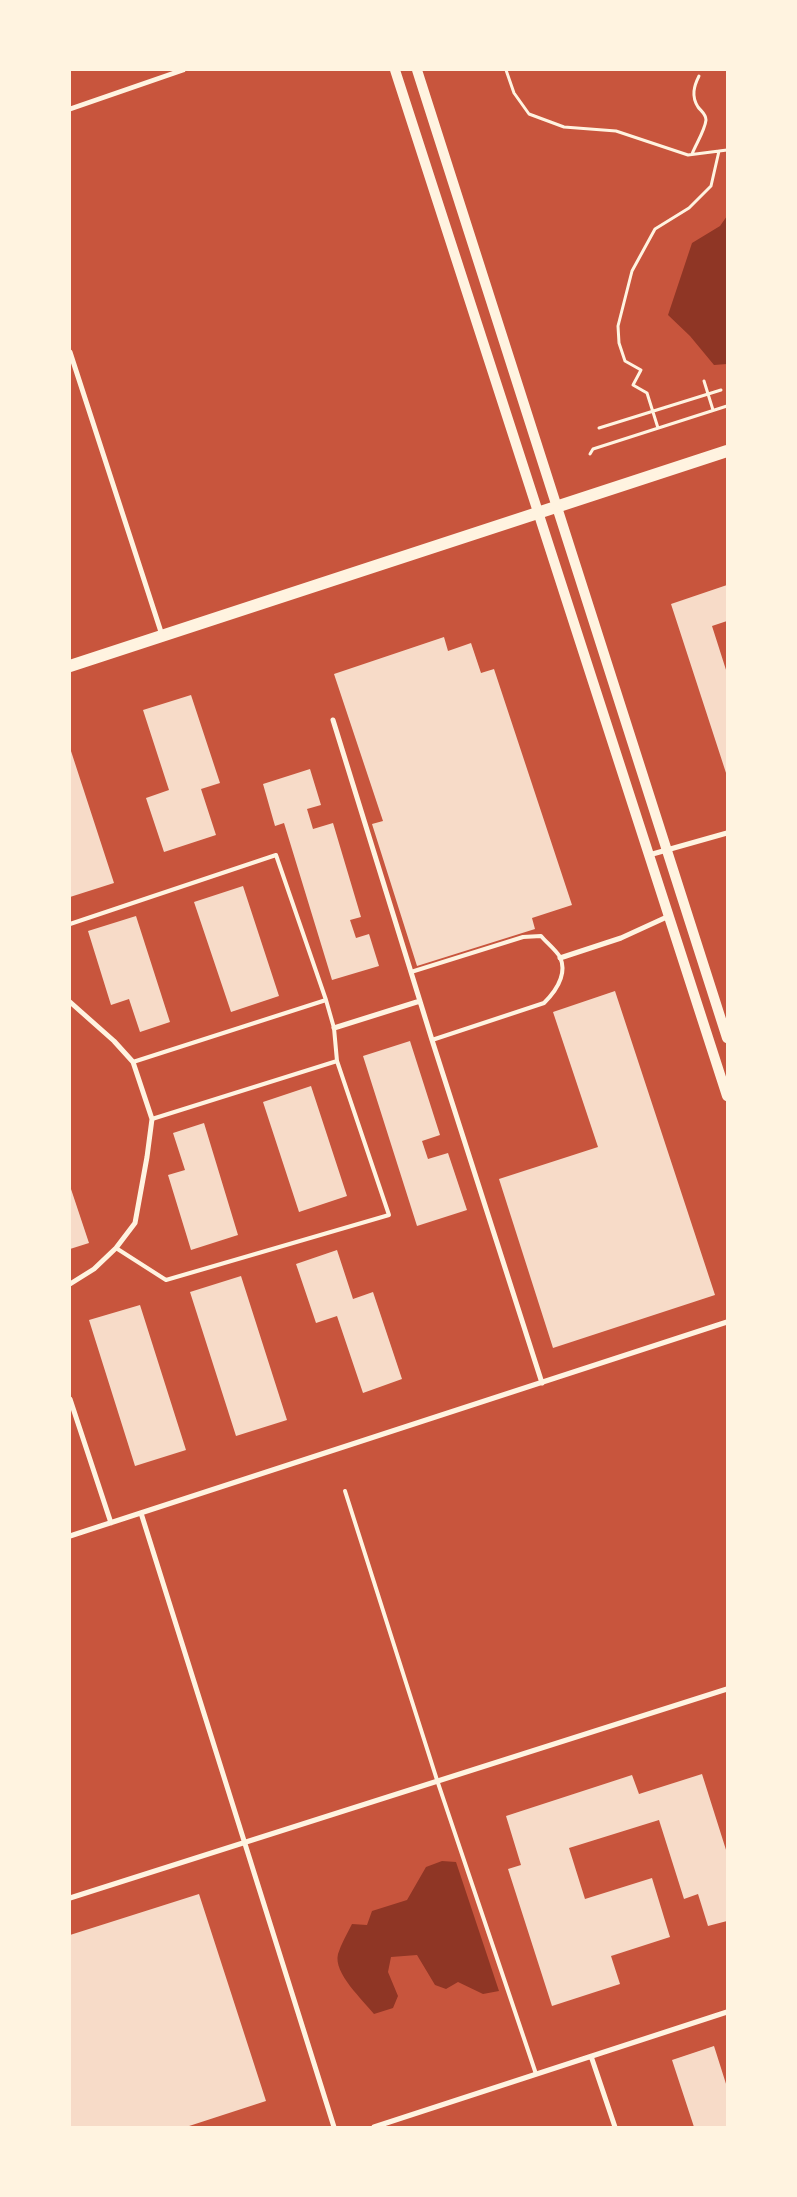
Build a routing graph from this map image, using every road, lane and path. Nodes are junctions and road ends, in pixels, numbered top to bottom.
1 (183, 70) edge
2 (396, 70) edge
3 (418, 70) edge
4 (506, 70) edge
5 (699, 76) dead end
6 (70, 109) edge
7 (719, 150) junction
8 (727, 150) edge
9 (692, 154) junction
10 (70, 352) edge
11 (704, 381) dead end
12 (721, 390) dead end
13 (708, 394) junction
14 (727, 406) edge
15 (713, 410) junction
16 (652, 411) junction
17 (599, 428) dead end
18 (658, 428) junction
19 (727, 451) edge
20 (590, 454) dead end
21 (558, 505) junction
22 (538, 511) junction
23 (162, 635) junction
24 (70, 666) edge
25 (333, 720) dead end
26 (727, 833) edge
27 (668, 850) junction
28 (649, 855) junction
29 (669, 916) junction
30 (70, 924) edge
31 (560, 958) junction
32 (411, 972) junction
33 (326, 1000) junction
34 (70, 1002) edge
35 (420, 1002) junction
36 (334, 1028) junction
37 (727, 1038) edge
38 (432, 1040) junction
39 (337, 1060) junction
40 (133, 1062) junction
41 (727, 1096) edge
42 (152, 1119) junction
43 (116, 1248) junction
44 (70, 1284) edge
45 (727, 1322) edge
46 (542, 1383) junction
47 (70, 1399) edge
48 (345, 1491) dead end
49 (140, 1514) junction
50 (111, 1523) junction
51 (70, 1536) edge
52 (727, 1689) edge
53 (437, 1780) junction
54 (244, 1842) junction
55 (70, 1898) edge
56 (727, 2012) edge
57 (591, 2056) junction
58 (536, 2074) junction
59 (334, 2127) edge
60 (374, 2127) edge
61 (615, 2127) edge

1 - 6 street
2 - 22 main road
3 - 21 main road
4 - 9 path
5 - 9 path
7 - 8 path
7 - 9 path
7 - 16 path
10 - 23 street
11 - 13 path
12 - 13 path
13 - 15 path
13 - 16 path
14 - 15 path
15 - 18 path
16 - 17 path
16 - 18 path
18 - 20 path
19 - 21 main road
21 - 22 main road
21 - 27 main road
22 - 23 main road
22 - 28 main road
23 - 24 main road
25 - 32 street
26 - 27 street
27 - 28 street
27 - 37 main road
28 - 29 main road
29 - 31 street
29 - 41 main road
30 - 33 lane
31 - 32 lane
31 - 38 lane
32 - 35 street
33 - 36 lane
33 - 40 lane
34 - 40 street
35 - 36 street
35 - 38 street
36 - 39 lane
38 - 46 street
39 - 42 lane
39 - 43 lane
40 - 42 street
42 - 43 street
43 - 44 street
45 - 46 street
46 - 49 street
47 - 50 street
48 - 53 lane
49 - 50 street
49 - 54 street
50 - 51 street
52 - 53 street
53 - 54 street
53 - 58 lane
54 - 55 street
54 - 59 street
56 - 57 street
57 - 58 street
57 - 61 street
58 - 60 street

